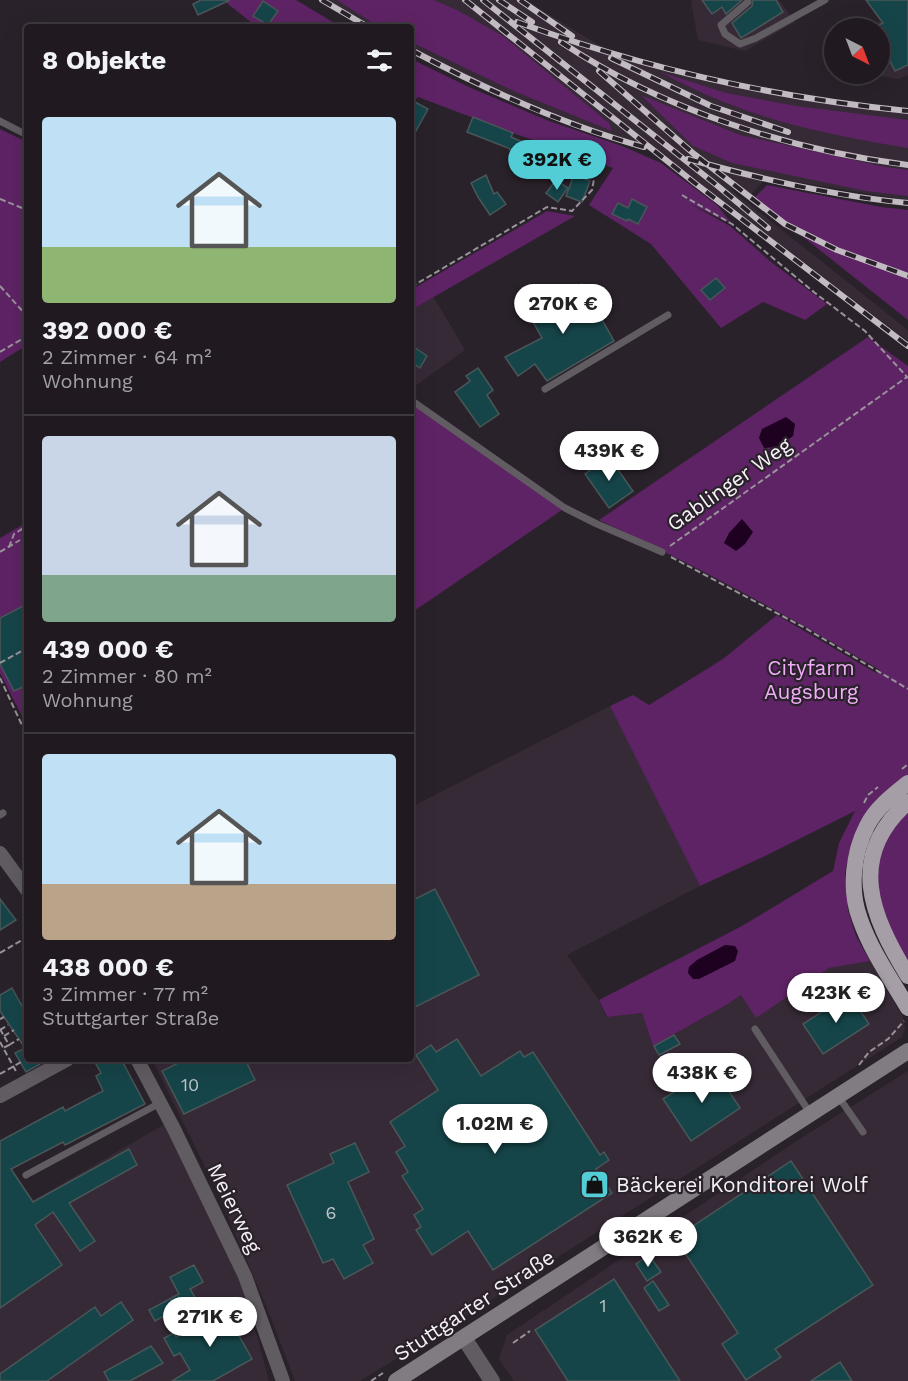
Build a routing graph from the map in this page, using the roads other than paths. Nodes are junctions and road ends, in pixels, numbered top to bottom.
1 (825, 0) edge
2 (748, 2) dead end
3 (0, 122) edge
4 (24, 134) edge
5 (668, 315) dead end
6 (544, 389) dead end
7 (414, 402) edge
8 (662, 552) road end
9 (908, 783) edge
10 (908, 802) edge
11 (2, 858) edge
12 (24, 886) edge
13 (908, 976) edge
14 (907, 1014) edge
15 (755, 1029) dead end
16 (908, 1051) edge
17 (63, 1062) edge
18 (139, 1062) edge
19 (838, 1095) junction
20 (0, 1096) edge
21 (160, 1104) junction
22 (810, 1113) junction
23 (863, 1132) dead end
24 (26, 1174) dead end
25 (464, 1338) junction
26 (283, 1381) edge
27 (396, 1381) edge
28 (492, 1381) edge

1 - 2 lane
3 - 4 lane
5 - 6 lane
7 - 8 lane, Gablinger Weg
9 - 14 highway
10 - 13 highway
11 - 12 street
15 - 22 lane
16 - 19 main road, Stuttgarter Straße
17 - 20 street
18 - 21 street, Meierweg
19 - 22 main road, Stuttgarter Straße
19 - 23 lane
21 - 24 lane
21 - 26 street, Meierweg
22 - 25 main road, Stuttgarter Straße
25 - 27 main road, Stuttgarter Straße
25 - 28 street

